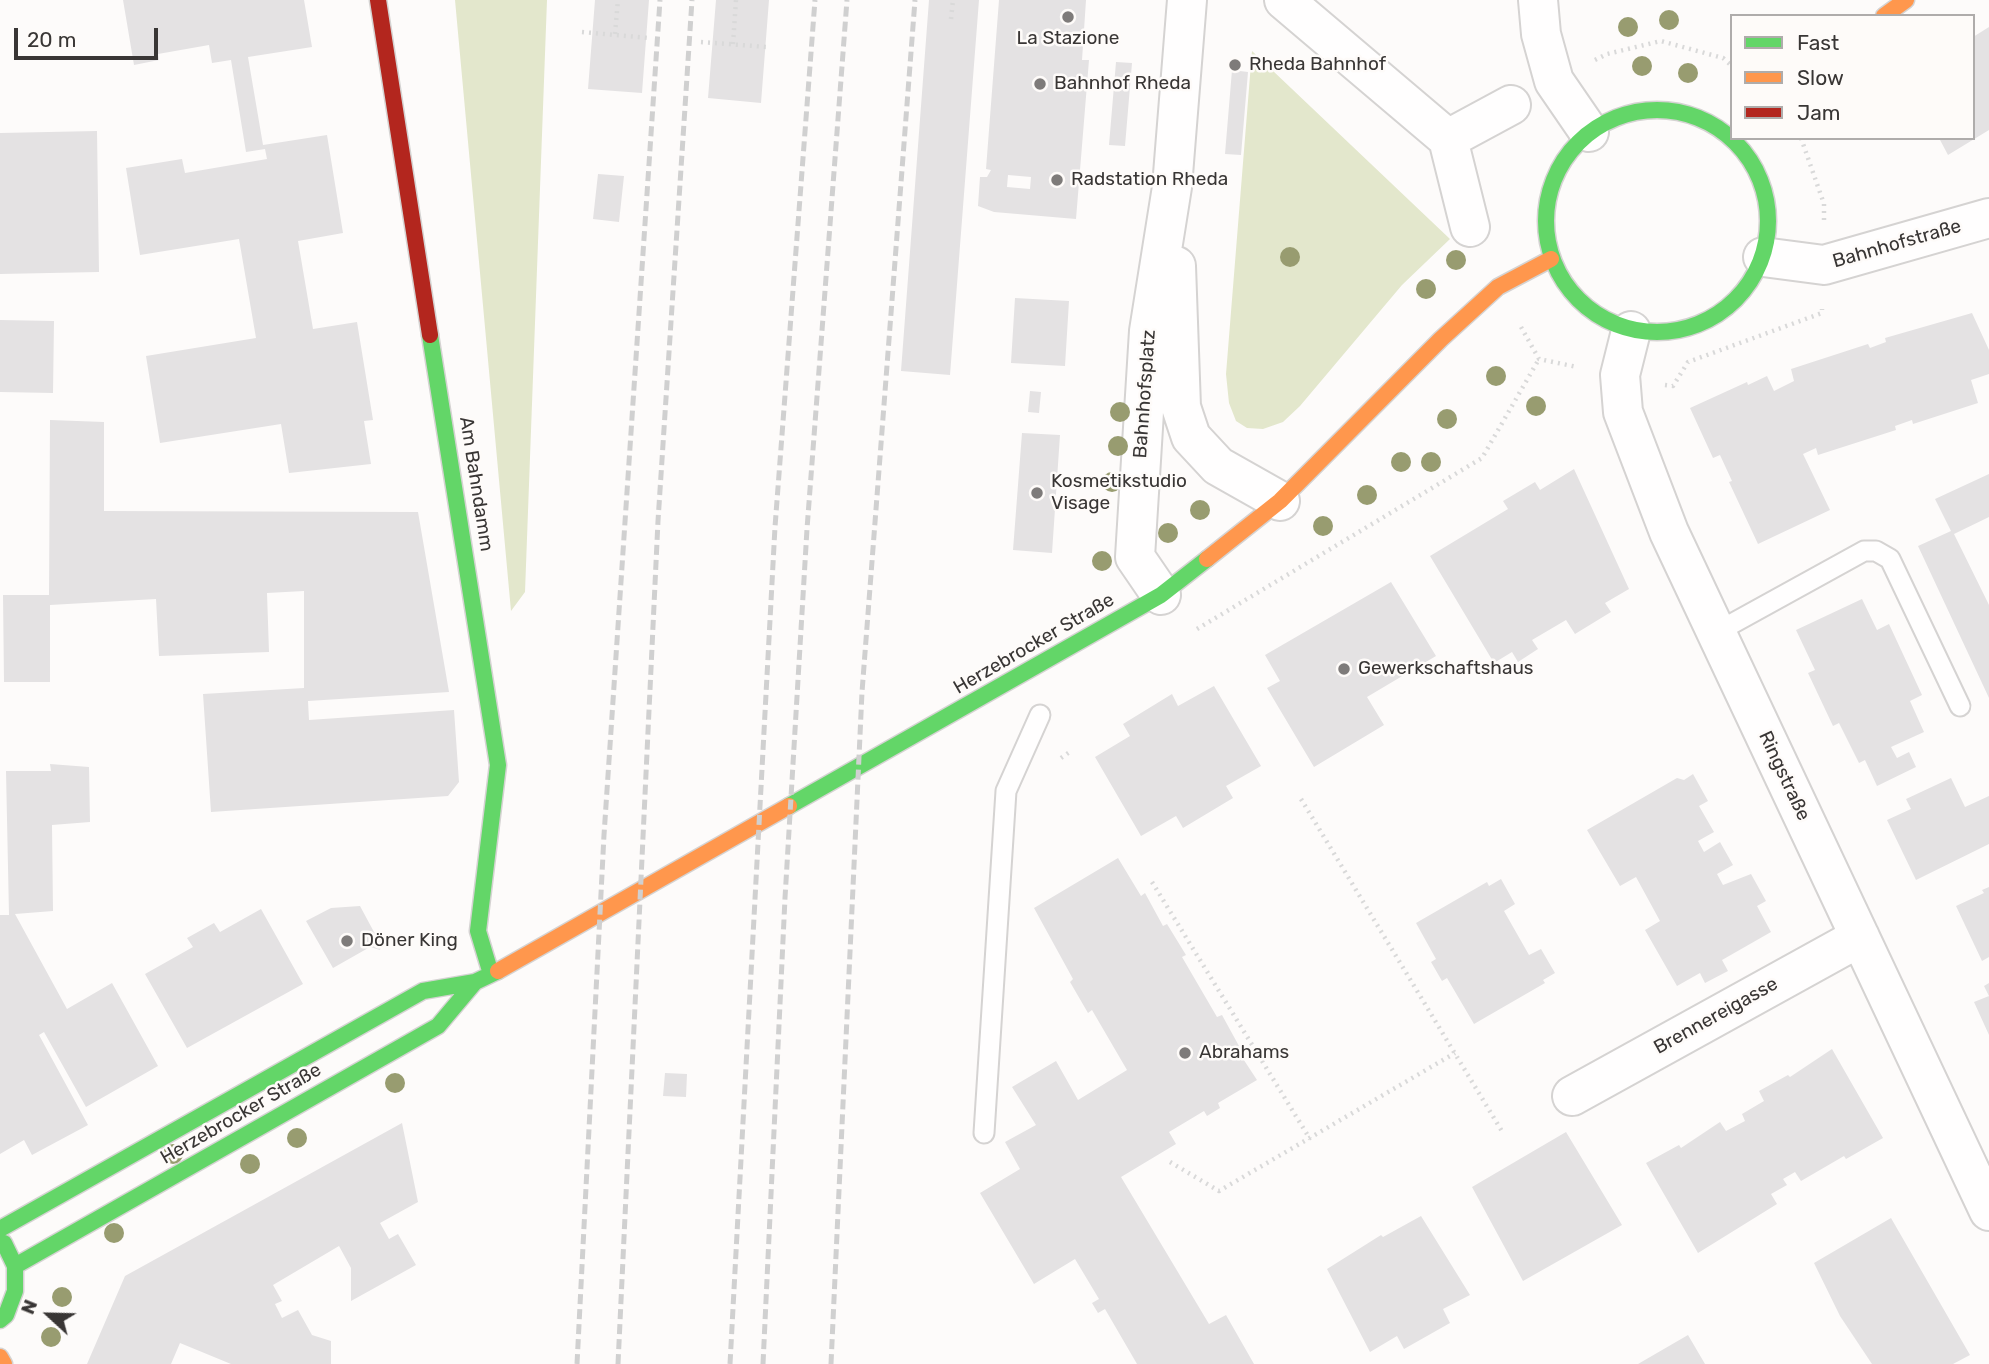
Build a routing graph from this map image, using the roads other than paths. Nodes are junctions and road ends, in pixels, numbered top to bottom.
1 (378, 0) edge
2 (1187, 0) edge
3 (1284, 0) edge
4 (1538, 0) edge
5 (1906, 0) edge
6 (1887, 14) edge
7 (1511, 105) dead end
8 (1726, 123) edge
9 (1589, 132) junction
10 (1448, 139) junction
11 (1738, 140) edge
12 (1172, 187) junction
13 (1989, 218) edge
14 (1470, 227) dead end
15 (1763, 257) junction
16 (1551, 259) junction
17 (1631, 331) junction
18 (1280, 501) junction
19 (1161, 595) junction
20 (1717, 632) junction
21 (1960, 706) dead end
22 (1040, 715) dead end
23 (1860, 937) junction
24 (491, 974) junction
25 (475, 982) junction
26 (1572, 1096) dead end
27 (984, 1133) dead end
28 (1978, 1161) edge
29 (1989, 1211) edge
30 (0, 1229) edge
31 (0, 1239) edge
32 (15, 1266) junction
33 (0, 1320) edge
34 (0, 1357) edge
35 (4, 1364) edge

1 - 24 main road, Am Bahndamm
2 - 12 street, Bahnhofsplatz
3 - 10 street
4 - 9 street
5 - 6 main road
7 - 10 street
8 - 9 main road
9 - 16 main road
10 - 14 street
11 - 15 main road
12 - 18 street, Bahnhofsplatz
12 - 19 street, Bahnhofsplatz
13 - 15 street, Bahnhofstraße
15 - 17 main road
16 - 17 main road
16 - 18 main road, Herzebrocker Straße
17 - 20 street, Ringstraße
18 - 19 main road, Herzebrocker Straße
19 - 24 main road, Herzebrocker Straße
20 - 21 lane
20 - 23 street, Ringstraße
22 - 27 lane
23 - 26 street, Brennereigasse
23 - 28 street, Ringstraße
24 - 25 main road, Herzebrocker Straße
25 - 30 main road, Herzebrocker Straße
25 - 32 main road, Herzebrocker Straße
28 - 29 street, Ringstraße
31 - 32 main road
32 - 33 main road
34 - 35 main road

